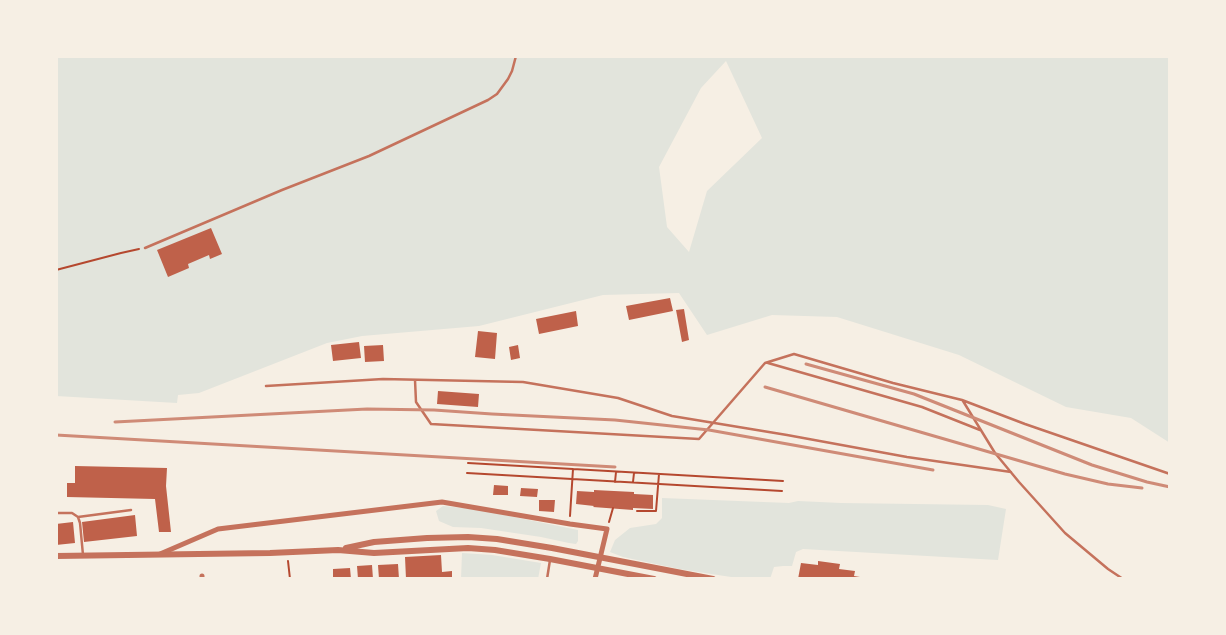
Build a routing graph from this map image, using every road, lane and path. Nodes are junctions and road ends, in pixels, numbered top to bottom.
1 (516, 56) edge
2 (145, 248) joint
3 (56, 270) edge
4 (768, 362) junction
5 (415, 380) junction
6 (266, 386) dead end
7 (962, 400) junction
8 (713, 422) junction
9 (981, 430) junction
10 (468, 463) dead end
11 (573, 469) junction
12 (616, 472) junction
13 (1011, 472) junction
14 (467, 473) dead end
15 (634, 473) junction
16 (659, 474) junction
17 (1170, 474) edge
18 (572, 479) junction
19 (784, 481) dead end
20 (615, 482) junction
21 (633, 482) junction
22 (658, 484) junction
23 (782, 491) dead end
24 (613, 508) dead end
25 (131, 510) dead end
26 (637, 511) dead end
27 (56, 513) edge
28 (78, 517) junction
29 (570, 524) junction
30 (607, 529) junction
31 (338, 550) junction
32 (288, 552) junction
33 (157, 555) junction
34 (56, 556) edge
35 (83, 556) junction
36 (550, 559) junction
37 (595, 577) edge
38 (290, 579) edge
39 (547, 579) edge
40 (654, 579) edge
41 (713, 579) edge
42 (1123, 579) edge

1 - 2 lane
2 - 3 path
4 - 7 lane
4 - 8 lane
4 - 9 lane
5 - 6 lane
5 - 8 lane
5 - 8 lane
7 - 9 lane
7 - 17 lane
8 - 13 lane
9 - 13 lane
10 - 11 path
11 - 12 path
11 - 18 path
12 - 15 path
12 - 20 path
13 - 42 lane
14 - 18 path
15 - 16 path
15 - 21 path
16 - 19 path
16 - 22 path
18 - 20 path
18 - 29 path
20 - 21 path
21 - 22 path
22 - 23 path
22 - 26 path
24 - 30 path
25 - 28 lane
27 - 28 lane
28 - 35 lane
29 - 30 street
29 - 33 street
30 - 37 street
31 - 32 street
31 - 36 street
31 - 41 street
32 - 33 street
32 - 38 path
33 - 35 street
34 - 35 street
36 - 39 lane
36 - 40 street

